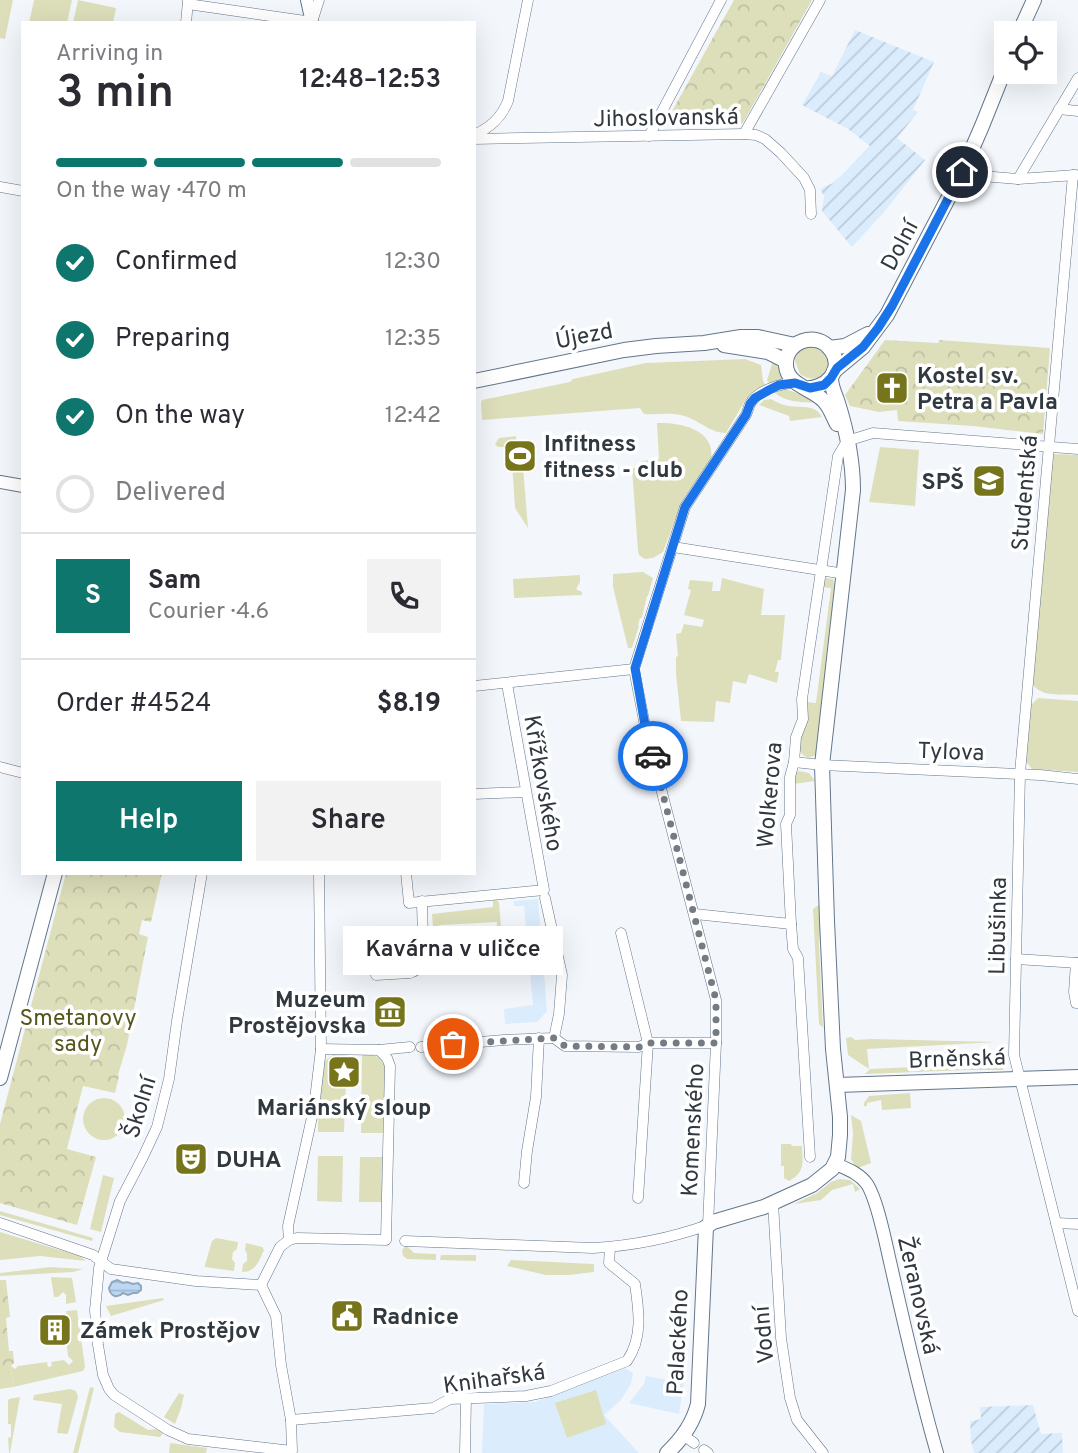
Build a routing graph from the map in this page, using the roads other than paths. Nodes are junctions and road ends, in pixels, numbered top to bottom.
1 (307, 0) edge
2 (319, 0) edge
3 (528, 0) edge
4 (721, 0) edge
5 (820, 0) edge
6 (1034, 0) edge
7 (188, 2) edge
8 (186, 21) edge
9 (300, 21) edge
10 (312, 21) edge
11 (313, 21) edge
12 (1024, 21) edge
13 (1078, 78) edge
14 (999, 84) edge
15 (1059, 109) junction
16 (1078, 111) edge
17 (744, 134) junction
18 (476, 136) edge
19 (649, 136) junction
20 (476, 137) edge
21 (962, 172) junction
22 (1075, 175) edge
23 (1018, 179) junction
24 (0, 187) edge
25 (21, 191) edge
26 (811, 214) dead end
27 (878, 328) junction
28 (742, 342) junction
29 (794, 345) junction
30 (829, 348) junction
31 (786, 361) junction
32 (833, 374) junction
33 (476, 381) edge
34 (800, 385) junction
35 (847, 440) junction
36 (1048, 447) junction
37 (1078, 449) edge
38 (0, 482) edge
39 (21, 486) edge
40 (673, 547) junction
41 (822, 570) junction
42 (845, 574) junction
43 (635, 668) junction
44 (507, 684) junction
45 (476, 686) edge
46 (794, 762) junction
47 (822, 765) junction
48 (0, 767) edge
49 (21, 772) edge
50 (1020, 774) junction
51 (1078, 779) edge
52 (525, 792) junction
53 (476, 794) edge
54 (54, 875) edge
55 (202, 875) edge
56 (319, 875) edge
57 (406, 875) edge
58 (544, 894) junction
59 (422, 901) junction
60 (695, 914) junction
61 (791, 925) junction
62 (621, 933) dead end
63 (1016, 959) junction
64 (1077, 963) edge
65 (376, 975) dead end
66 (1078, 1003) edge
67 (539, 1038) junction
68 (554, 1038) junction
69 (648, 1043) junction
70 (716, 1043) junction
71 (321, 1049) junction
72 (379, 1050) junction
73 (1078, 1077) edge
74 (0, 1078) edge
75 (1021, 1079) junction
76 (837, 1085) junction
77 (810, 1157) dead end
78 (836, 1164) junction
79 (524, 1183) dead end
80 (638, 1198) dead end
81 (773, 1203) junction
82 (0, 1223) edge
83 (1056, 1223) junction
84 (1078, 1224) edge
85 (708, 1225) junction
86 (289, 1240) junction
87 (405, 1241) dead end
88 (610, 1248) junction
89 (100, 1261) junction
90 (261, 1285) junction
91 (1077, 1305) edge
92 (466, 1398) junction
93 (291, 1420) junction
94 (292, 1451) edge
95 (465, 1453) edge
96 (667, 1453) edge
97 (823, 1453) edge
98 (937, 1453) edge

1 - 10 street
2 - 11 street
3 - 18 street
4 - 19 street
5 - 17 street
6 - 12 main road
7 - 8 street
7 - 9 street
13 - 15 street
14 - 21 main road, Dolní
15 - 16 street
15 - 23 street
17 - 19 street, Jihoslovanská
17 - 26 street, Jihoslovanská
19 - 20 street, Jihoslovanská
21 - 23 street
21 - 27 main road, Dolní
22 - 23 street
22 - 36 street, Studentská
24 - 25 street
27 - 30 main road
27 - 32 main road, Dolní
28 - 29 main road
28 - 31 main road
28 - 33 main road, Újezd
29 - 30 main road
29 - 31 main road
30 - 32 main road
31 - 34 main road
32 - 34 main road
32 - 35 main road
34 - 35 main road
34 - 40 street
35 - 36 street
35 - 41 street, Wolkerova
35 - 42 main road
36 - 37 street
36 - 50 street, Studentská
38 - 39 street
40 - 41 street
40 - 43 street
41 - 42 street
41 - 46 street, Wolkerova
42 - 47 main road
43 - 44 street
43 - 60 street, Komenského
44 - 45 street
44 - 52 street, Křížkovského
46 - 47 street, Tylova
46 - 61 street, Wolkerova
47 - 50 street, Tylova
47 - 76 main road
48 - 49 street
50 - 51 street, Tylova
50 - 63 street, Libušinka
52 - 53 street
52 - 58 street, Křížkovského
54 - 74 main road
55 - 89 street, Školní
56 - 71 street
57 - 59 street
58 - 59 street
58 - 68 street, Křížkovského
59 - 65 street
60 - 61 street
60 - 70 street, Komenského
61 - 77 street, Wolkerova
62 - 69 street
63 - 64 street
63 - 75 street, Libušinka
64 - 66 street
67 - 68 street
67 - 72 street
67 - 79 street
68 - 69 street
69 - 70 street
69 - 80 street
70 - 85 street, Komenského
71 - 72 street
71 - 86 street
72 - 86 street
73 - 75 main road, Brněnská
75 - 76 main road, Brněnská
75 - 83 street, Libušinka
76 - 78 main road
78 - 81 main road
78 - 98 street, Žeranovská
81 - 85 main road
81 - 97 street, Vodní
82 - 89 street
83 - 84 street
83 - 91 street, Libušinka
85 - 88 street
85 - 96 main road, Palackého
86 - 90 street
87 - 88 street
88 - 92 street, Knihařská
89 - 90 street
89 - 94 street, Školní
90 - 93 street
92 - 93 street, Knihařská
92 - 95 street
93 - 94 street

